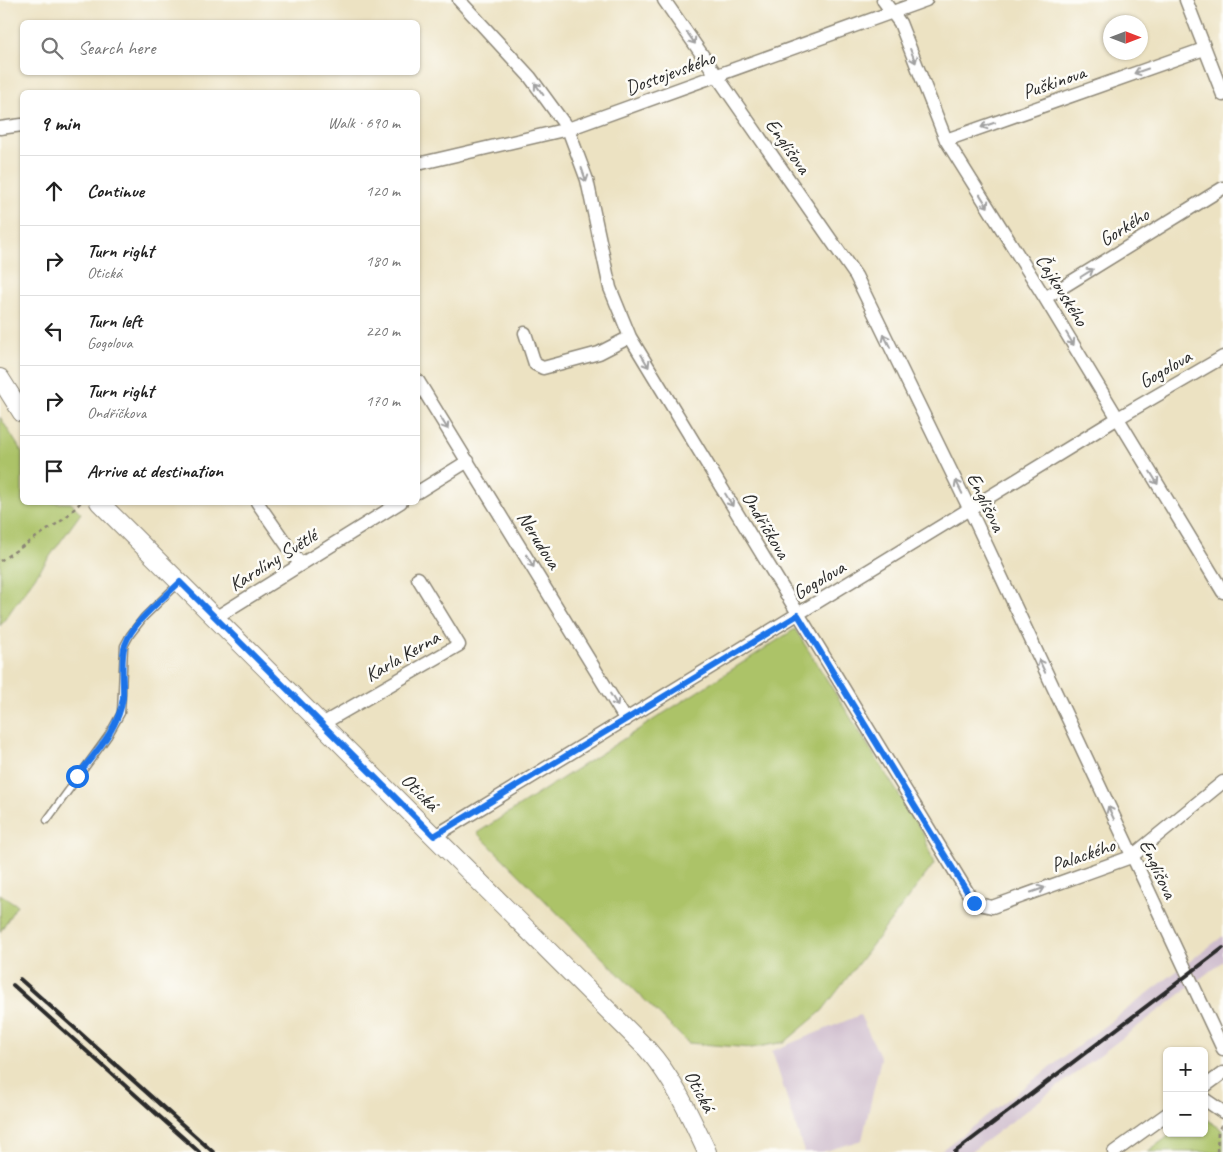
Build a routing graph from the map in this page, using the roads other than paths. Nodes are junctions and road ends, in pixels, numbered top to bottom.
1 (459, 0) edge
2 (664, 0) edge
3 (883, 0) edge
4 (926, 0) edge
5 (1186, 0) edge
6 (892, 12) junction
7 (1204, 49) junction
8 (717, 76) junction
9 (1223, 95) edge
10 (20, 125) edge
11 (0, 128) edge
12 (568, 129) junction
13 (946, 140) junction
14 (422, 163) dead end
15 (1223, 188) edge
16 (1045, 298) junction
17 (525, 333) dead end
18 (630, 337) junction
19 (1223, 357) edge
20 (0, 378) edge
21 (420, 385) edge
22 (20, 410) edge
23 (1118, 418) junction
24 (468, 461) junction
25 (420, 491) edge
26 (102, 505) edge
27 (258, 505) edge
28 (396, 505) edge
29 (970, 510) junction
30 (300, 564) junction
31 (418, 578) dead end
32 (180, 582) junction
33 (1223, 592) edge
34 (798, 615) junction
35 (215, 618) junction
36 (626, 720) junction
37 (322, 724) junction
38 (1223, 782) edge
39 (47, 820) dead end
40 (434, 836) junction
41 (1132, 857) junction
42 (992, 907) joint
43 (1223, 1049) edge
44 (1223, 1073) edge
45 (1208, 1084) edge
46 (1208, 1102) edge
47 (1223, 1112) edge
48 (1163, 1117) edge
49 (707, 1152) edge
50 (1114, 1152) edge

12 -> 1 street, Ondříčkova
2 -> 8 street, Englišova
3 - 6 street, Čajkovského
4 - 6 street, Dostojevského
5 - 7 street
6 - 8 street, Dostojevského
6 -> 13 street, Čajkovského
7 - 9 street
7 -> 13 street, Puškinova
8 - 12 street, Dostojevského
29 -> 8 street, Englišova
10 - 11 street
12 - 14 street, Dostojevského
12 -> 18 street, Ondříčkova
13 -> 16 street, Čajkovského
16 -> 15 street, Gorkého
16 -> 23 street, Čajkovského
17 - 18 street
18 -> 34 street, Ondříčkova
19 - 23 street, Gogolova
20 - 22 street
21 -> 24 street, Nerudova
23 - 29 street, Gogolova
23 -> 33 street, Čajkovského
24 - 25 street
24 -> 36 street, Nerudova
26 - 32 street, Otická
27 - 30 street
28 - 30 street, Karolíny Světlé
29 - 34 street, Gogolova
41 -> 29 street, Englišova
30 - 35 street, Karolíny Světlé
31 - 37 street, Karla Kerna
32 - 35 street, Otická
32 - 39 lane
34 - 36 street, Gogolova
34 - 42 street, Ondříčkova
35 - 37 street, Otická
36 - 40 street, Gogolova
37 - 40 street, Otická
38 - 41 street, Palackého
40 - 49 street, Otická
42 -> 41 street, Palackého
41 - 43 street, Englišova
44 - 45 street
46 - 47 street
48 - 50 street

